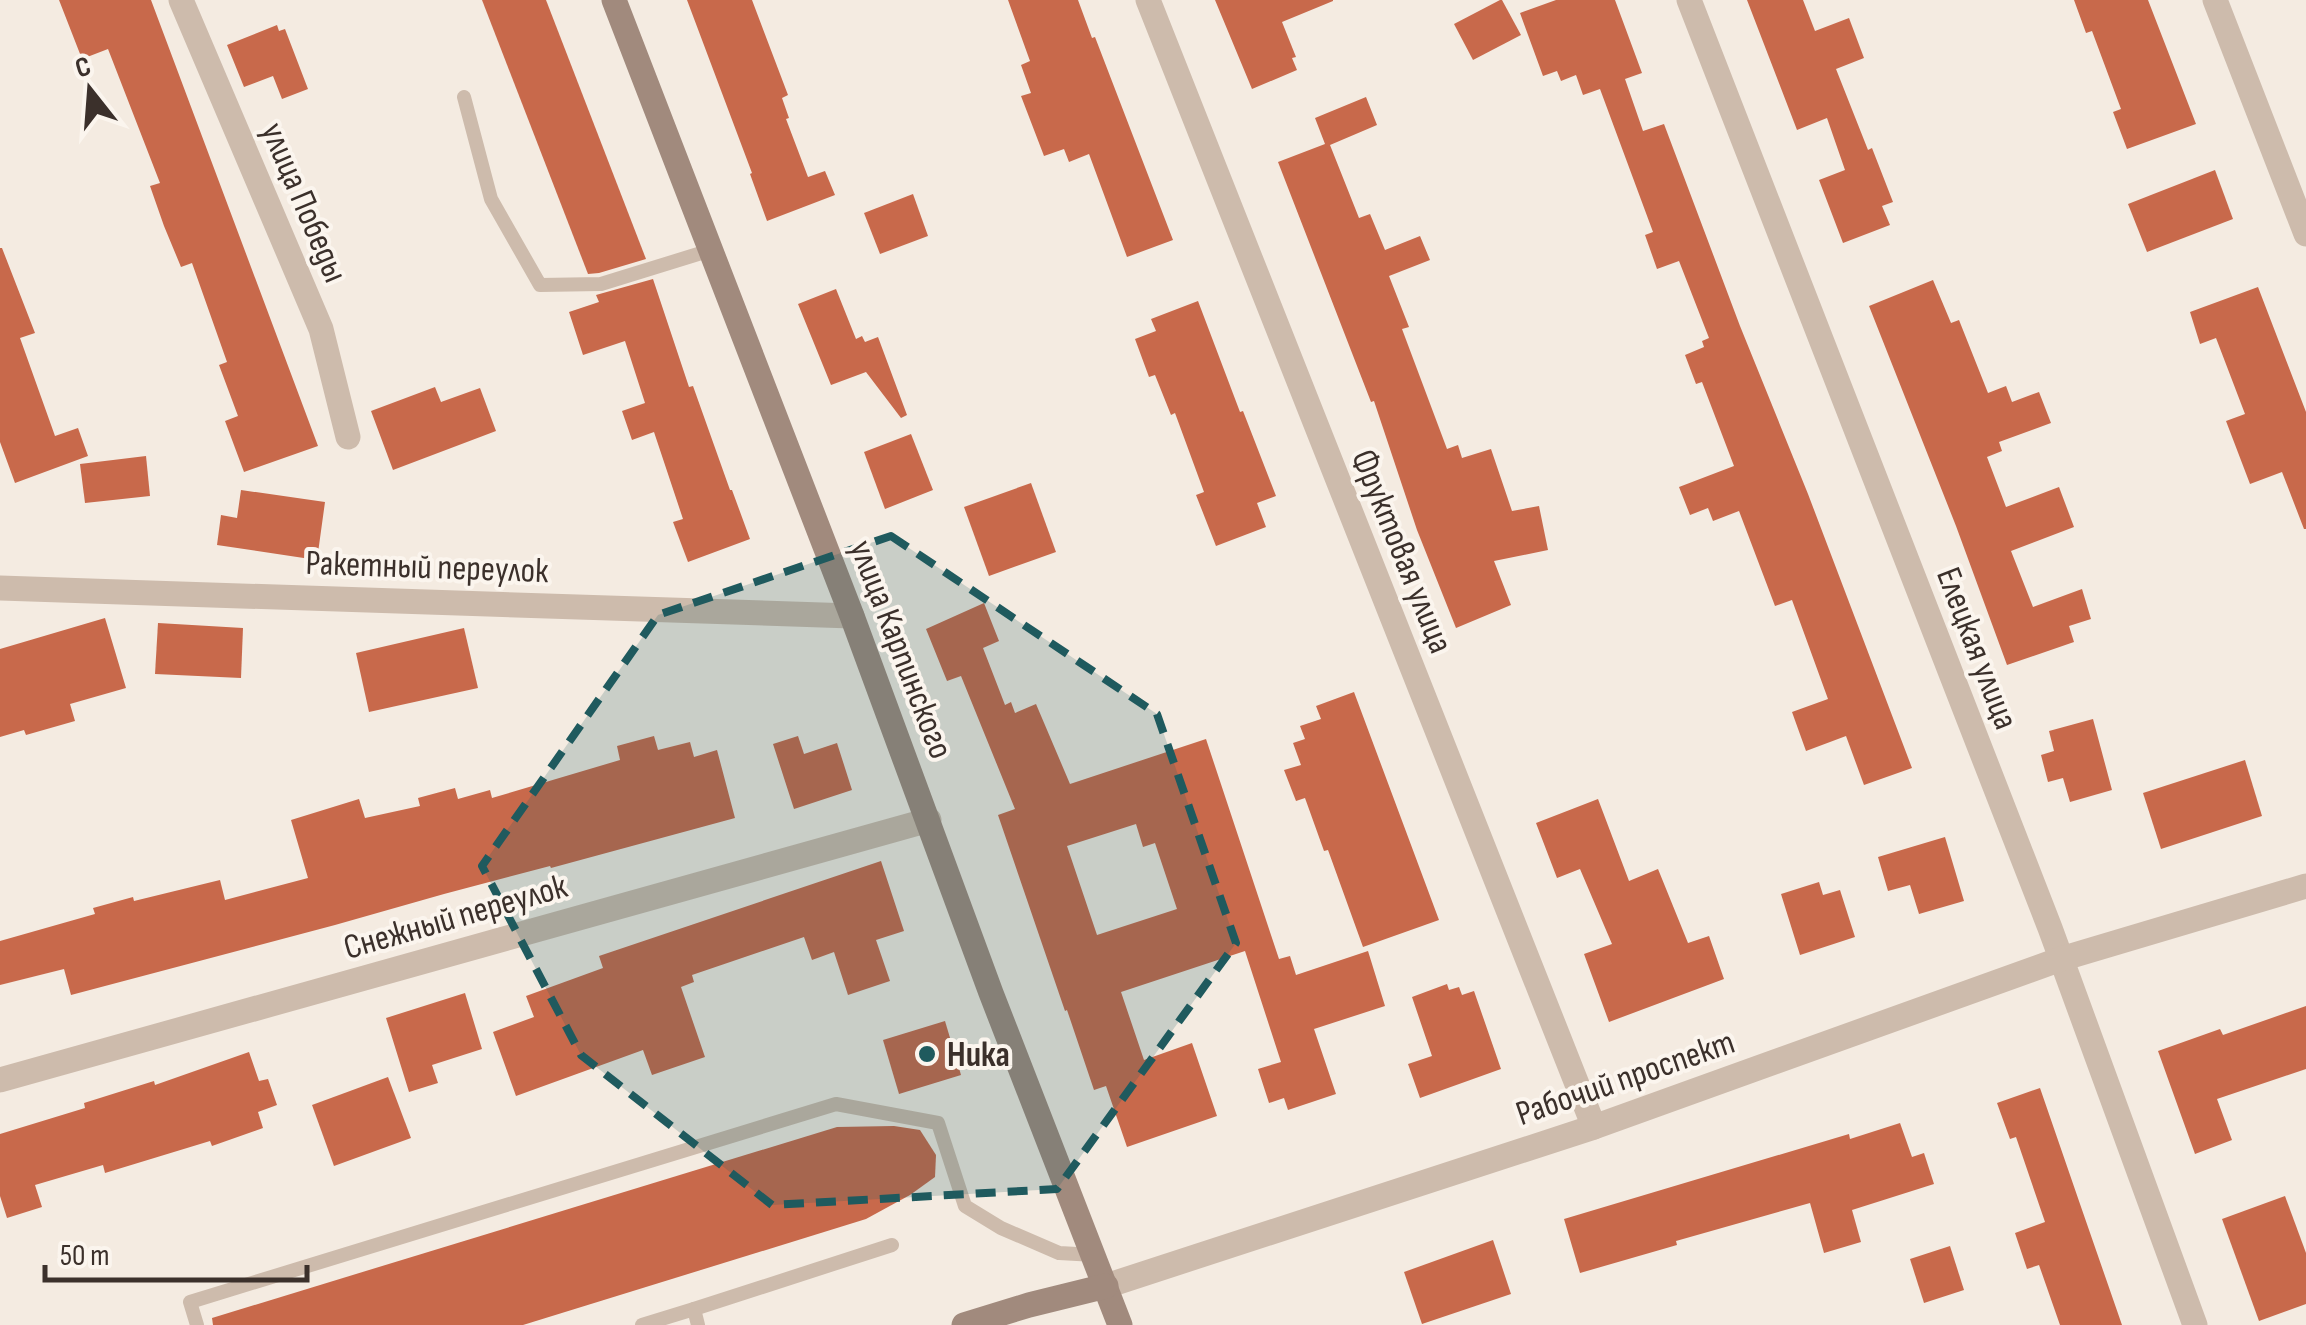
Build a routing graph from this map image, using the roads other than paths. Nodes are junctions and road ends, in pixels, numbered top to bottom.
1 (181, 0) edge
2 (614, 0) edge
3 (1148, 0) edge
4 (1689, 0) edge
5 (2215, 0) edge
6 (464, 97) dead end
7 (2306, 234) edge
8 (711, 250) junction
9 (348, 437) dead end
10 (0, 588) edge
11 (852, 616) junction
12 (929, 820) junction
13 (2306, 886) edge
14 (2060, 959) junction
15 (0, 1080) edge
16 (1594, 1127) junction
17 (892, 1245) dead end
18 (1095, 1255) junction
19 (1106, 1286) junction
20 (694, 1310) junction
21 (197, 1325) edge
22 (642, 1325) edge
23 (698, 1325) edge
24 (964, 1325) edge
25 (1120, 1325) edge
26 (2195, 1325) edge

1 - 9 street, улица Победы
2 - 8 street, улица Карпинского
3 - 16 street, Фруктовая улица
4 - 14 street, Елецкая улица
5 - 7 street
6 - 8 lane
8 - 11 street, улица Карпинского
10 - 11 street, Ракетный переулок
11 - 12 street, улица Карпинского
12 - 15 street, Снежный переулок
12 - 18 street, улица Карпинского
13 - 14 street, Рабочий проспект
14 - 16 street, Рабочий проспект
14 - 26 street, Елецкая улица
16 - 19 street, Рабочий проспект
17 - 20 lane
18 - 19 street, улица Карпинского
18 - 21 lane
19 - 24 street, Рабочий проспект
19 - 25 street, улица Карпинского
20 - 22 lane
20 - 23 lane

